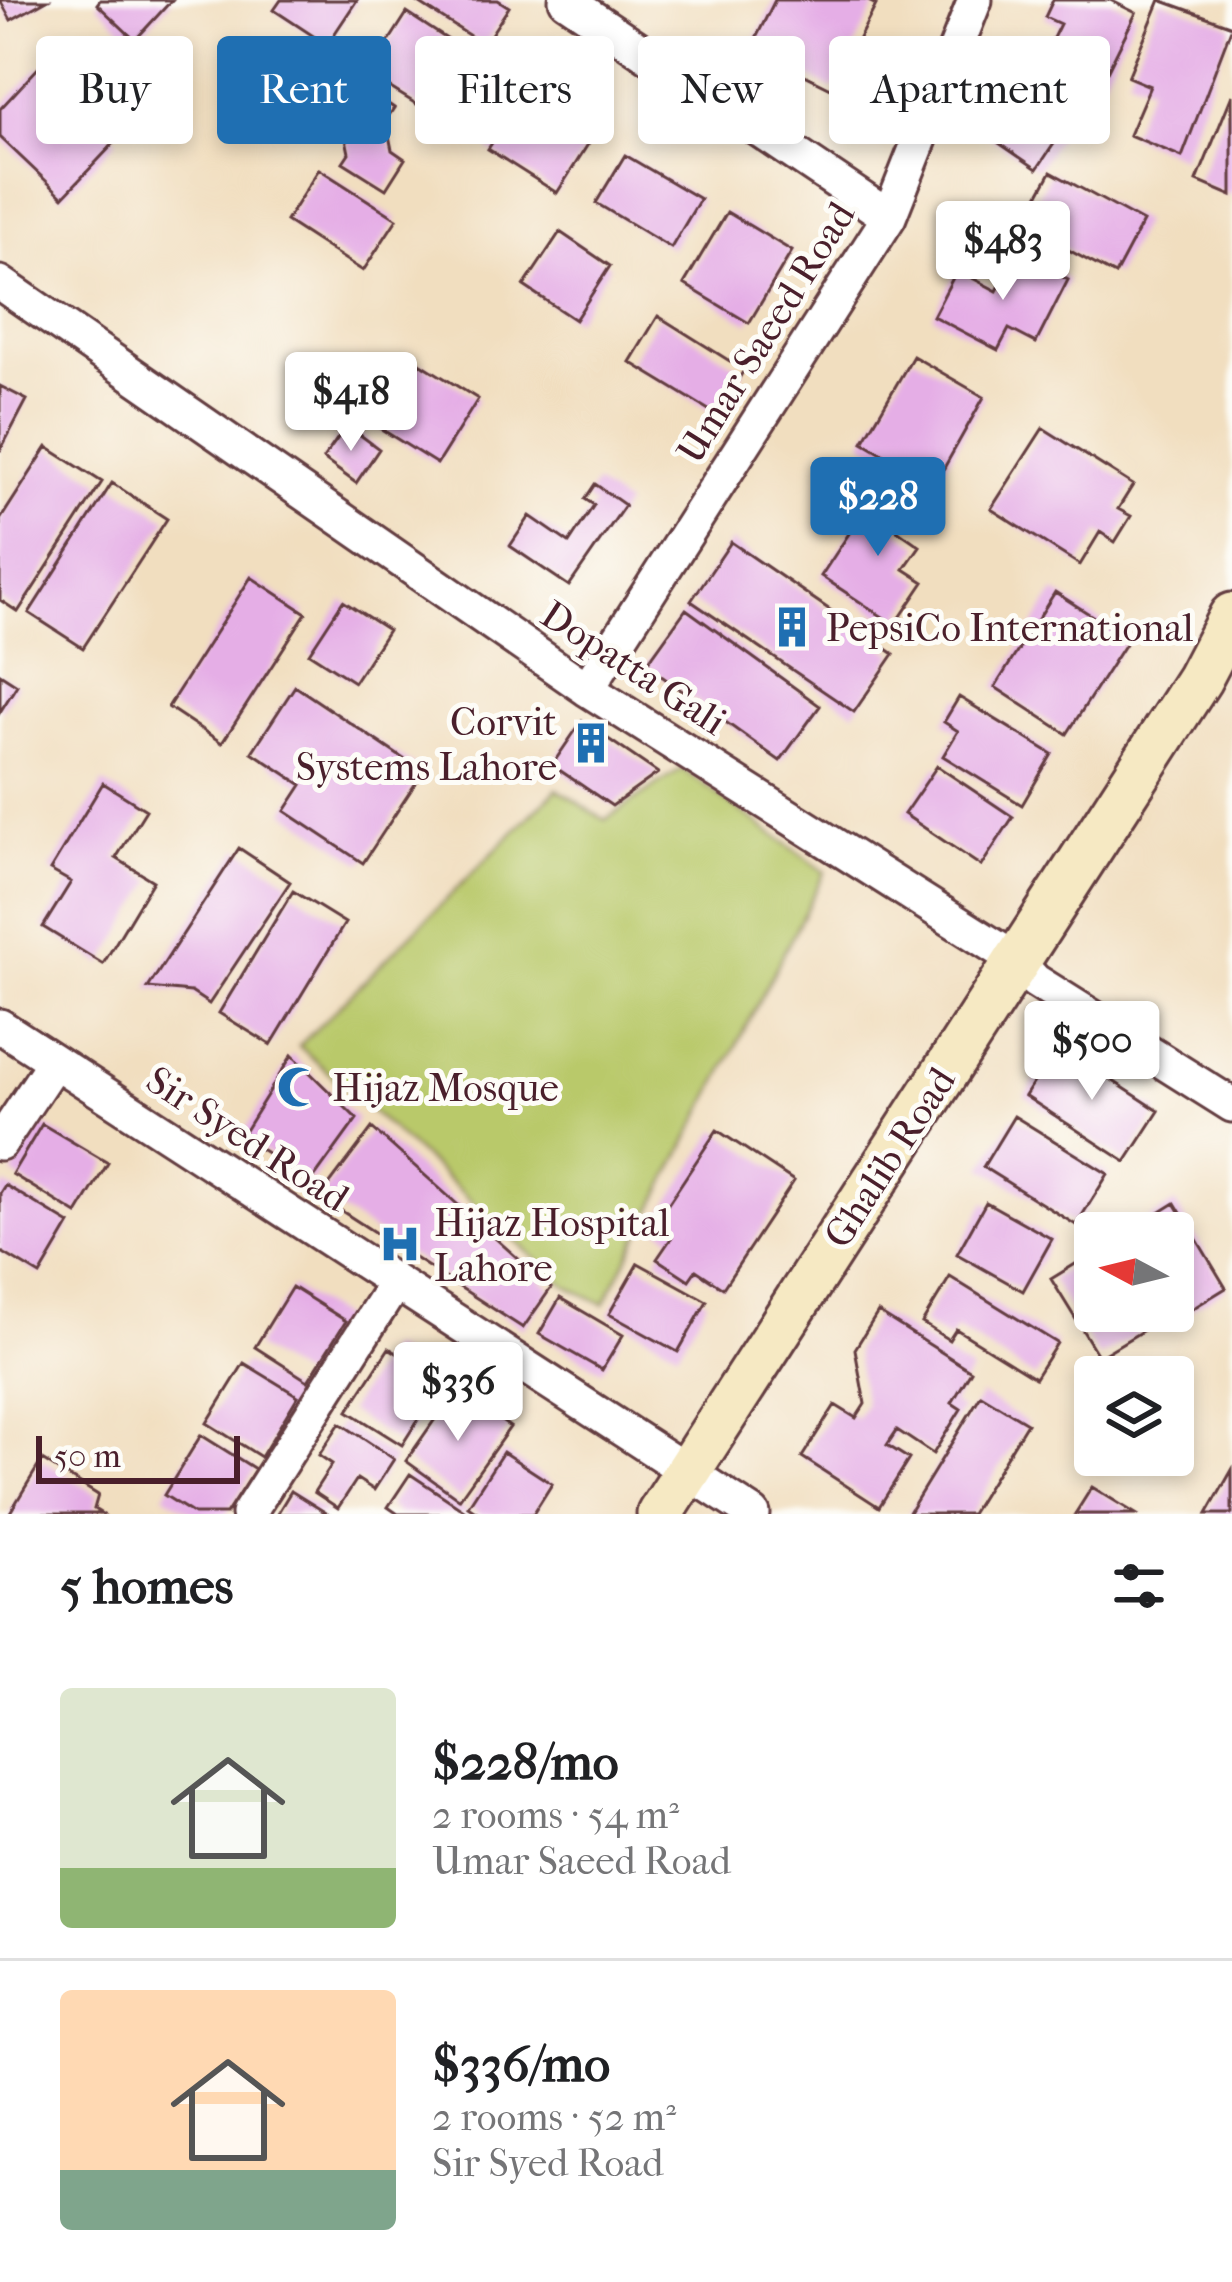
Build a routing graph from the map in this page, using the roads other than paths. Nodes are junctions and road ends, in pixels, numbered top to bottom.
1 (566, 0) edge
2 (975, 0) edge
3 (889, 217) junction
4 (0, 283) edge
5 (1232, 616) edge
6 (1217, 683) edge
7 (587, 688) junction
8 (1025, 970) junction
9 (0, 1026) edge
10 (54, 1061) junction
11 (1232, 1105) edge
12 (0, 1143) edge
13 (395, 1283) junction
14 (695, 1490) edge
15 (248, 1514) edge
16 (660, 1514) edge
17 (753, 1514) edge

1 - 3 street
2 - 3 street, Umar Saeed Road
3 - 7 street, Umar Saeed Road
4 - 7 street, Dopatta Gali
5 - 6 street, Ghalib Road
6 - 8 street, Ghalib Road
7 - 8 street, Dopatta Gali
8 - 11 street, Dopatta Gali
8 - 14 street, Ghalib Road
9 - 10 street, Sir Syed Road
10 - 12 street
10 - 13 street, Sir Syed Road
13 - 14 street, Sir Syed Road
13 - 15 street
14 - 16 street, Ghalib Road
14 - 17 street, Sir Syed Road

